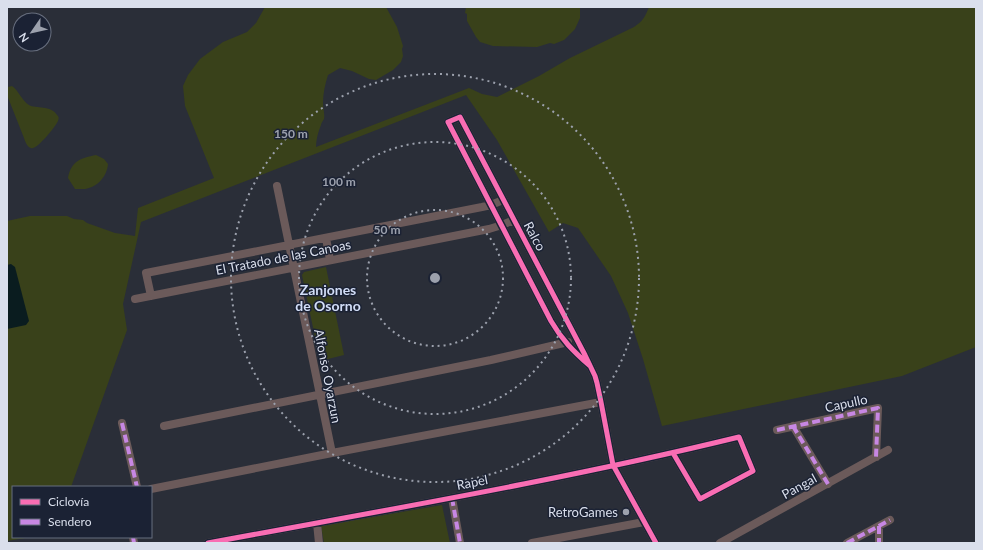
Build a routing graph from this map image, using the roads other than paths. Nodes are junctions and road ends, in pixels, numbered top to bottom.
1 (277, 186) dead end
2 (503, 200) junction
3 (491, 205) junction
4 (514, 220) junction
5 (502, 225) junction
6 (326, 238) junction
7 (289, 245) junction
8 (330, 260) junction
9 (294, 267) junction
10 (150, 296) junction
11 (135, 299) dead end
12 (576, 339) junction
13 (566, 343) junction
14 (590, 366) junction
15 (320, 395) junction
16 (601, 402) junction
17 (122, 423) dead end
18 (164, 426) dead end
19 (793, 426) junction
20 (777, 430) dead end
21 (888, 450) dead end
22 (332, 453) junction
23 (673, 453) junction
24 (876, 457) junction
25 (613, 465) junction
26 (828, 484) junction
27 (137, 486) edge
28 (152, 488) edge
29 (452, 498) junction
30 (890, 520) dead end
31 (644, 522) junction
32 (316, 523) junction
33 (879, 526) junction
34 (208, 543) edge
35 (319, 543) edge
36 (460, 543) edge
37 (532, 543) edge
38 (656, 543) edge
39 (720, 543) edge
40 (847, 543) edge
41 (879, 543) edge

1 - 7 street, Alfonso Oyarzun
2 - 3 street, El Tratado de las Canoas
2 - 3 street, Ralco
2 - 4 street, Ralco
3 - 5 street, Ralco
3 - 6 street, El Tratado de las Canoas
4 - 5 street, El Tratado de las Canoas
4 - 12 street, Ralco
5 - 8 street, El Tratado de las Canoas
5 - 13 street, Ralco
6 - 7 street, El Tratado de las Canoas
6 - 8 street
7 - 9 street, Alfonso Oyarzun
7 - 10 street, El Tratado de las Canoas
8 - 9 street, El Tratado de las Canoas
9 - 10 street, El Tratado de las Canoas
9 - 15 street, Alfonso Oyarzun
10 - 11 street, El Tratado de las Canoas
12 - 13 street
12 - 14 street, Ralco
13 - 14 street, Ralco
13 - 15 street
14 - 16 street, Ralco
15 - 18 street
15 - 22 street, Alfonso Oyarzun
16 - 22 street
16 - 25 street, Ralco
17 - 27 street
19 - 20 street, Capullo
19 - 24 street, Capullo
19 - 26 street
21 - 24 street, Pangal
22 - 28 street
23 - 23 street, Rapel
23 - 25 street, Rapel
24 - 26 street, Pangal
25 - 29 street, Rapel
25 - 31 street, Ralco
26 - 39 street, Pangal
29 - 32 street, Rapel
29 - 36 street
30 - 33 street
31 - 37 street
31 - 38 street, Ralco
32 - 34 street, Rapel
32 - 35 street
33 - 40 street
33 - 41 street

